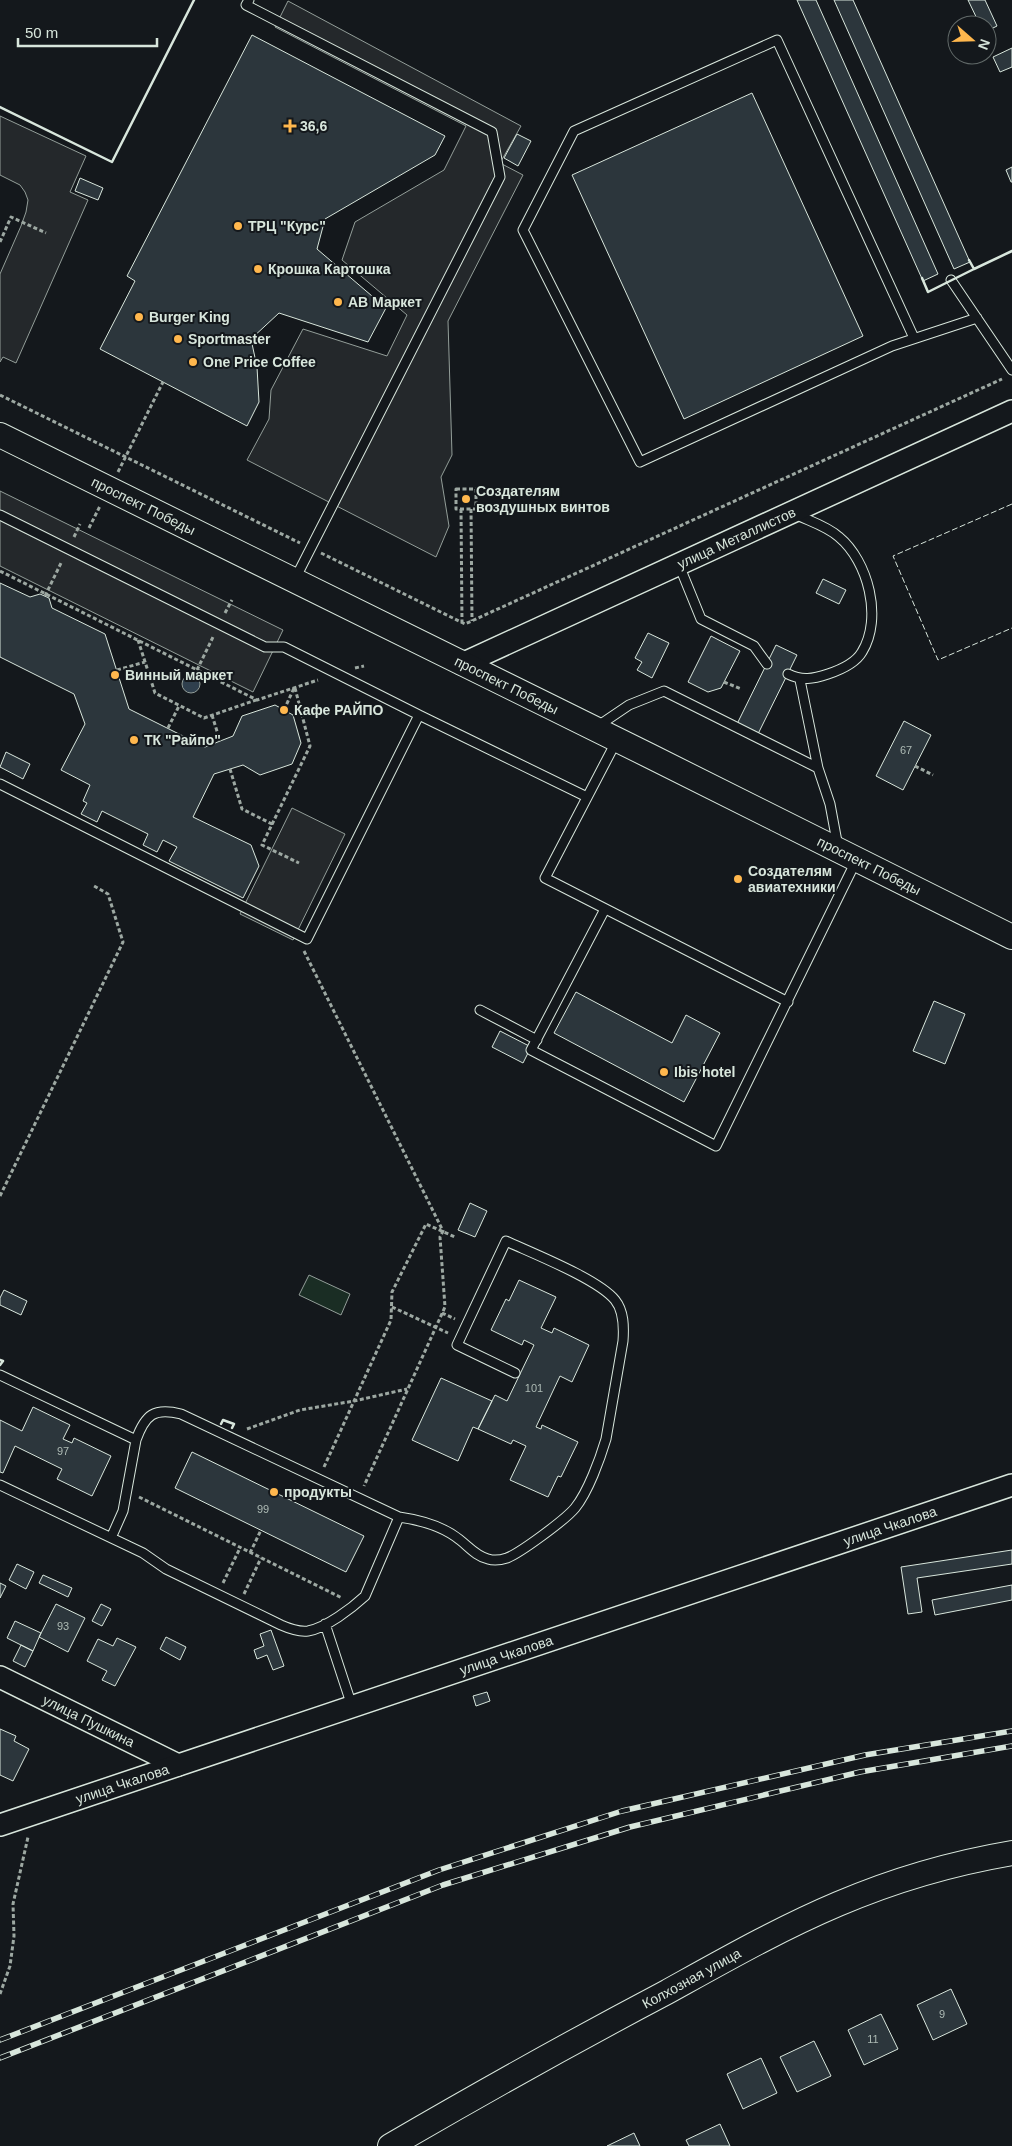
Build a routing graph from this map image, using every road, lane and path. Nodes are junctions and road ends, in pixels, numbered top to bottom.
1 (249, 0) edge
2 (46, 233) dead end
3 (0, 242) edge
4 (951, 280) dead end
5 (977, 318) junction
6 (914, 338) junction
7 (1012, 370) edge
8 (1003, 379) dead end
9 (163, 382) dead end
10 (0, 395) edge
11 (1012, 411) edge
12 (0, 435) edge
13 (125, 457) junction
14 (109, 489) junction
15 (461, 509) junction
16 (471, 509) junction
17 (792, 513) junction
18 (0, 515) edge
19 (89, 528) dead end
20 (310, 548) junction
21 (462, 565) junction
22 (471, 565) junction
23 (679, 565) junction
24 (0, 571) edge
25 (294, 580) junction
26 (472, 621) junction
27 (462, 623) junction
28 (138, 640) junction
29 (145, 662) junction
30 (462, 664) junction
31 (767, 664) dead end
32 (364, 666) dead end
33 (117, 670) dead end
34 (337, 674) junction
35 (788, 674) dead end
36 (800, 680) junction
37 (724, 682) dead end
38 (295, 688) junction
39 (741, 689) dead end
40 (257, 700) junction
41 (179, 706) junction
42 (284, 710) dead end
43 (419, 715) junction
44 (212, 716) junction
45 (168, 728) dead end
46 (594, 728) junction
47 (617, 739) junction
48 (220, 741) dead end
49 (915, 766) dead end
50 (818, 768) junction
51 (230, 769) dead end
52 (933, 775) dead end
53 (0, 784) edge
54 (587, 797) junction
55 (272, 824) junction
56 (848, 855) junction
57 (299, 863) dead end
58 (94, 886) dead end
59 (605, 909) junction
60 (1012, 937) edge
61 (307, 939) junction
62 (788, 1002) junction
63 (480, 1010) dead end
64 (537, 1040) junction
65 (0, 1196) edge
66 (443, 1230) junction
67 (455, 1237) dead end
68 (392, 1307) junction
69 (436, 1328) junction
70 (460, 1339) junction
71 (515, 1373) dead end
72 (0, 1375) edge
73 (408, 1389) junction
74 (354, 1401) junction
75 (228, 1436) junction
76 (136, 1440) junction
77 (318, 1479) junction
78 (0, 1485) edge
79 (1012, 1485) edge
80 (127, 1492) junction
81 (358, 1498) junction
82 (399, 1517) junction
83 (261, 1530) dead end
84 (111, 1538) junction
85 (240, 1548) junction
86 (250, 1553) junction
87 (261, 1558) junction
88 (218, 1594) junction
89 (238, 1604) junction
90 (356, 1605) junction
91 (325, 1624) junction
92 (0, 1677) edge
93 (352, 1706) junction
94 (178, 1765) junction
95 (33, 1814) junction
96 (0, 1825) edge
97 (1012, 1853) edge
98 (0, 1994) edge
99 (390, 2146) edge

1 - 20 lane
2 - 3 path
4 - 5 lane
5 - 6 lane
5 - 7 lane
6 - 6 lane
8 - 26 path
9 - 13 path
10 - 13 path
11 - 17 street, улица Металлистов
12 - 14 main road, проспект Победы
13 - 14 path
13 - 20 path
14 - 19 path
14 - 25 main road, проспект Победы
15 - 16 path
15 - 16 path
15 - 21 path
16 - 22 path
17 - 23 street, улица Металлистов
17 - 36 lane
18 - 34 lane
20 - 25 lane
20 - 27 path
21 - 22 path
21 - 27 path
22 - 26 path
23 - 30 street, улица Металлистов
23 - 31 lane
24 - 28 path
25 - 30 main road, проспект Победы
26 - 27 path
28 - 29 path
28 - 40 path
29 - 33 path
29 - 41 path
30 - 46 main road, проспект Победы
32 - 34 path
34 - 38 path
34 - 43 lane
35 - 36 lane
36 - 50 lane
37 - 39 path
38 - 40 path
38 - 42 path
38 - 55 path
40 - 44 path
41 - 44 path
41 - 45 path
43 - 54 lane
43 - 61 lane
44 - 48 path
46 - 47 main road, проспект Победы
46 - 50 lane
47 - 54 lane
47 - 56 main road, проспект Победы
49 - 52 path
50 - 56 lane
51 - 55 path
53 - 61 lane
54 - 59 lane
55 - 57 path
56 - 60 main road, проспект Победы
56 - 62 lane
58 - 65 path
59 - 62 lane
59 - 64 lane
61 - 66 path
62 - 64 lane
63 - 64 lane
66 - 67 path
66 - 68 path
66 - 69 path
68 - 69 path
68 - 74 path
69 - 70 path
69 - 73 path
70 - 71 lane
70 - 82 lane
72 - 76 lane
73 - 74 path
73 - 81 path
74 - 75 path
74 - 77 path
75 - 76 lane
75 - 77 lane
76 - 80 lane
77 - 81 lane
78 - 84 lane
79 - 93 street, улица Чкалова
80 - 84 lane
80 - 85 path
81 - 82 lane
82 - 90 lane
83 - 86 path
84 - 88 lane
85 - 86 path
85 - 88 path
86 - 87 path
87 - 89 path
87 - 90 path
88 - 89 lane
89 - 91 lane
90 - 91 lane
91 - 93 lane
92 - 94 street, улица Пушкина
93 - 94 street, улица Чкалова
94 - 95 street, улица Чкалова
95 - 96 street, улица Чкалова
95 - 98 path
97 - 99 main road, Колхозная улица

